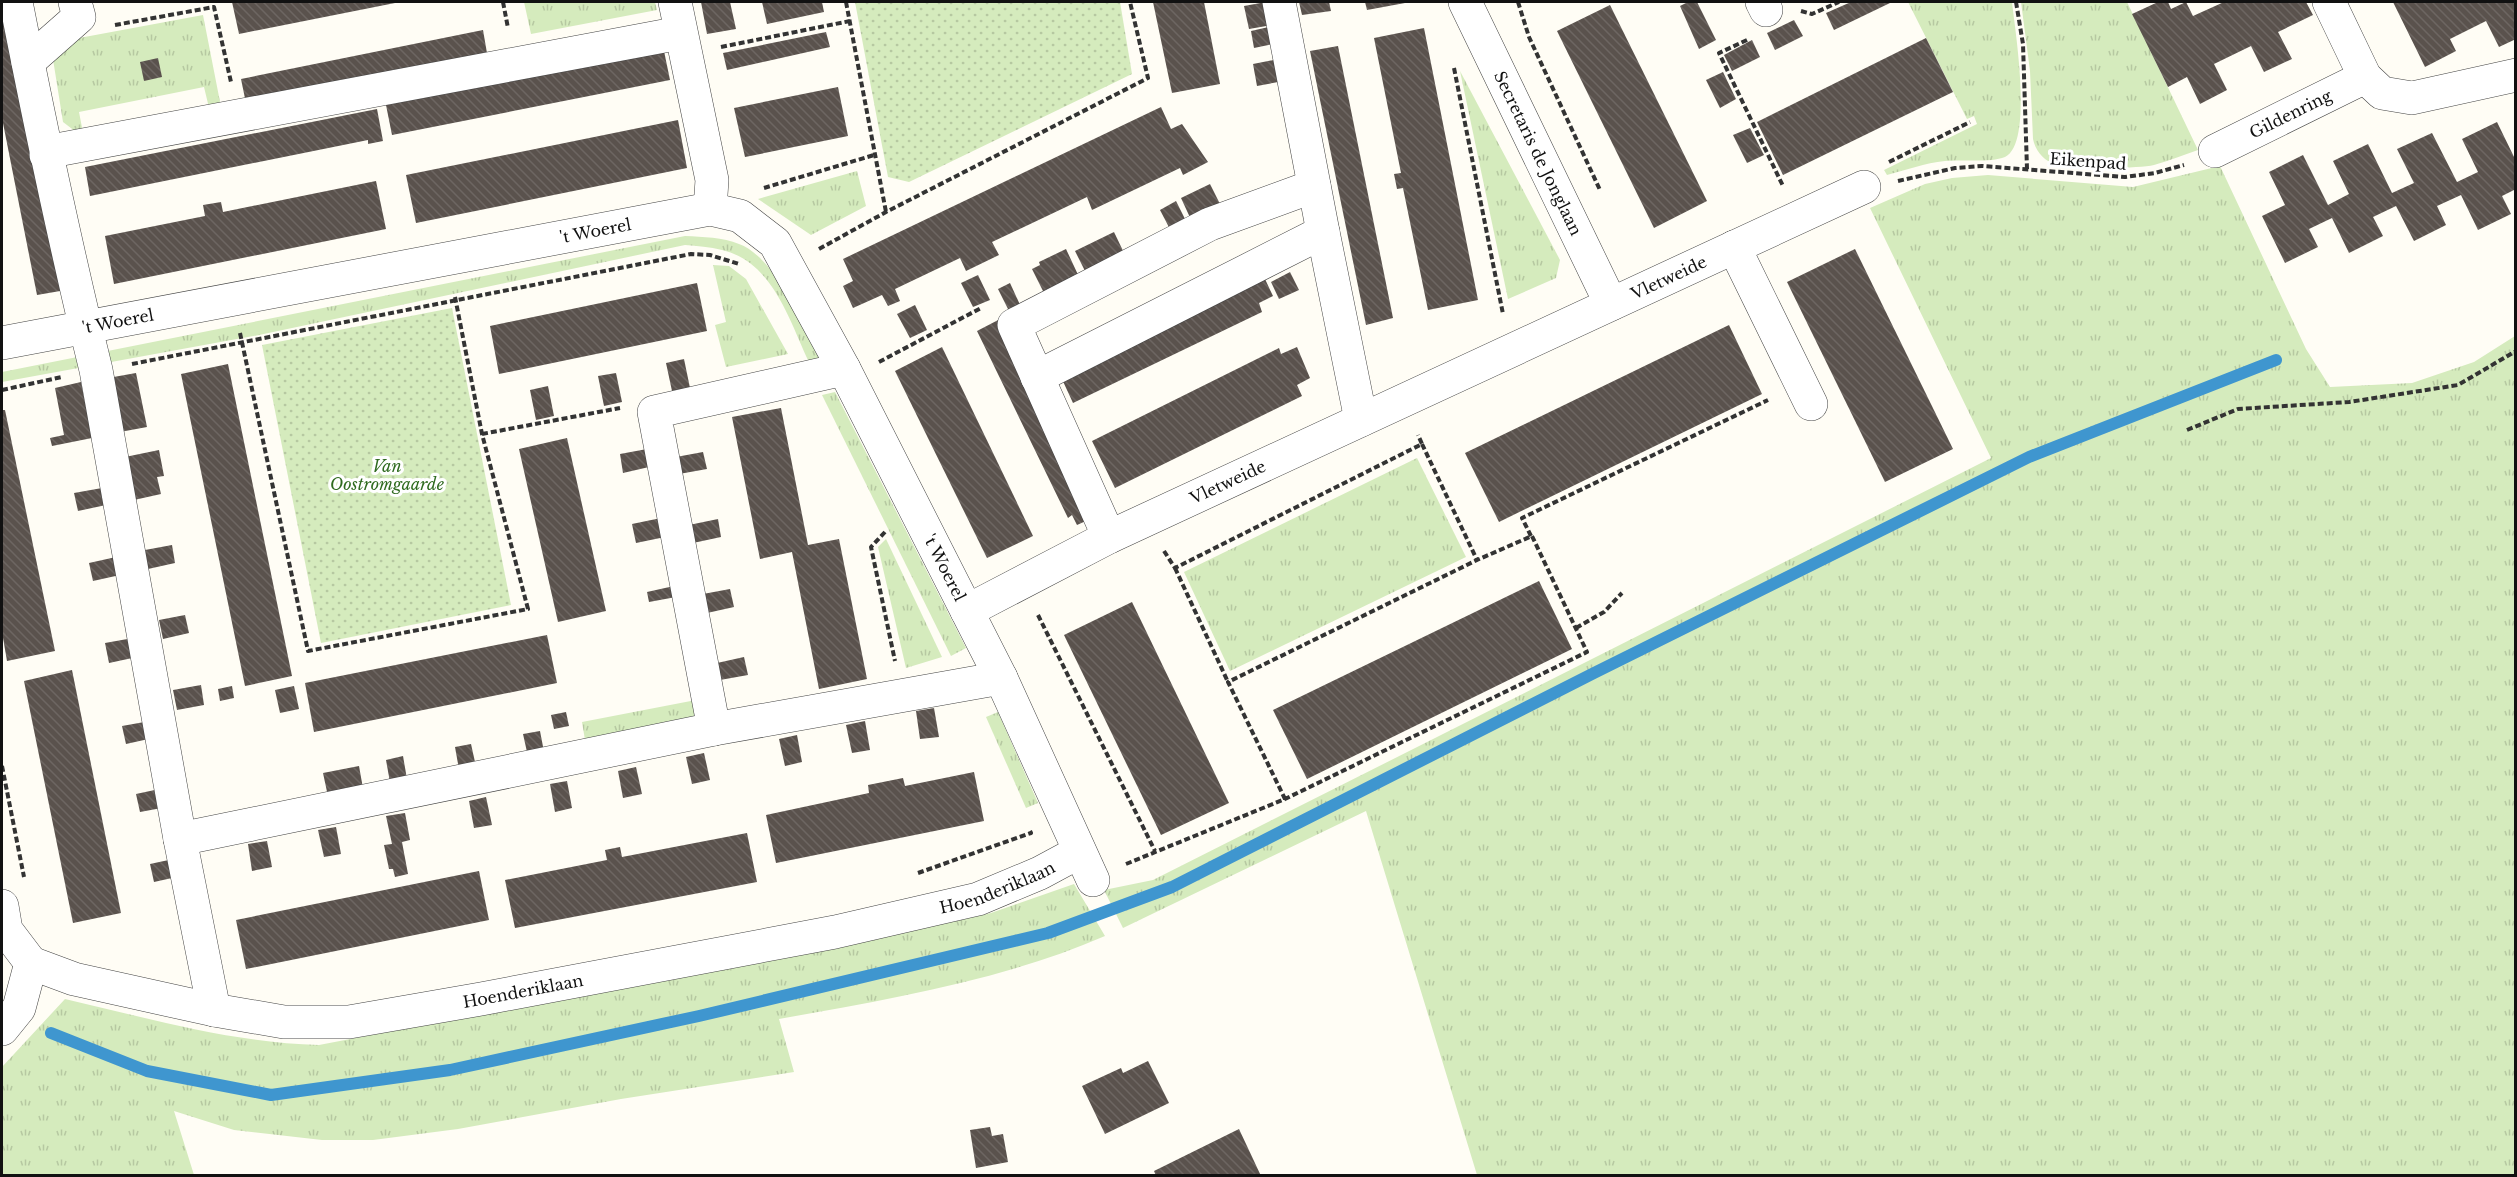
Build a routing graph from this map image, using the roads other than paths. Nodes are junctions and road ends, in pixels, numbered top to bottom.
1 (16, 2) edge
2 (1279, 2) edge
3 (1465, 2) edge
4 (2329, 2) edge
5 (77, 9) edge
6 (680, 30) edge
7 (28, 62) junction
8 (2516, 75) edge
9 (2365, 77) junction
10 (2215, 151) road end
11 (46, 155) junction
12 (1314, 186) junction
13 (1864, 187) road end
14 (710, 208) junction
15 (1323, 232) junction
16 (1734, 247) junction
17 (1611, 304) junction
18 (86, 329) junction
19 (2, 343) edge
20 (844, 369) junction
21 (1037, 377) junction
22 (1811, 404) dead end
23 (1361, 420) junction
24 (1109, 537) junction
25 (967, 610) junction
26 (1001, 678) junction
27 (714, 729) junction
28 (180, 839) junction
29 (14, 897) edge
30 (31, 963) junction
31 (214, 1010) junction
32 (2, 1029) edge

1 - 7 street
2 - 12 street
3 - 17 street, Secretaris de Jonglaan
4 - 9 street
5 - 7 street
6 - 11 street
6 - 14 street
7 - 11 street
8 - 9 street
9 - 10 street, Gildenring
11 - 18 street
12 - 15 street
12 - 21 street
13 - 16 street, Vletweide
14 - 18 street, 't Woerel
14 - 20 street, 't Woerel
15 - 21 street
15 - 23 street
16 - 17 street, Vletweide
16 - 22 street
17 - 23 street, Vletweide
18 - 19 street, 't Woerel
18 - 28 street
20 - 25 street, 't Woerel
20 - 27 street
21 - 24 street
23 - 24 street, Vletweide
24 - 25 street, Vletweide
25 - 26 street
26 - 27 street
26 - 31 street, Hoenderiklaan
27 - 28 street
28 - 31 street
29 - 30 street
30 - 31 street, Hoenderiklaan
30 - 32 street

